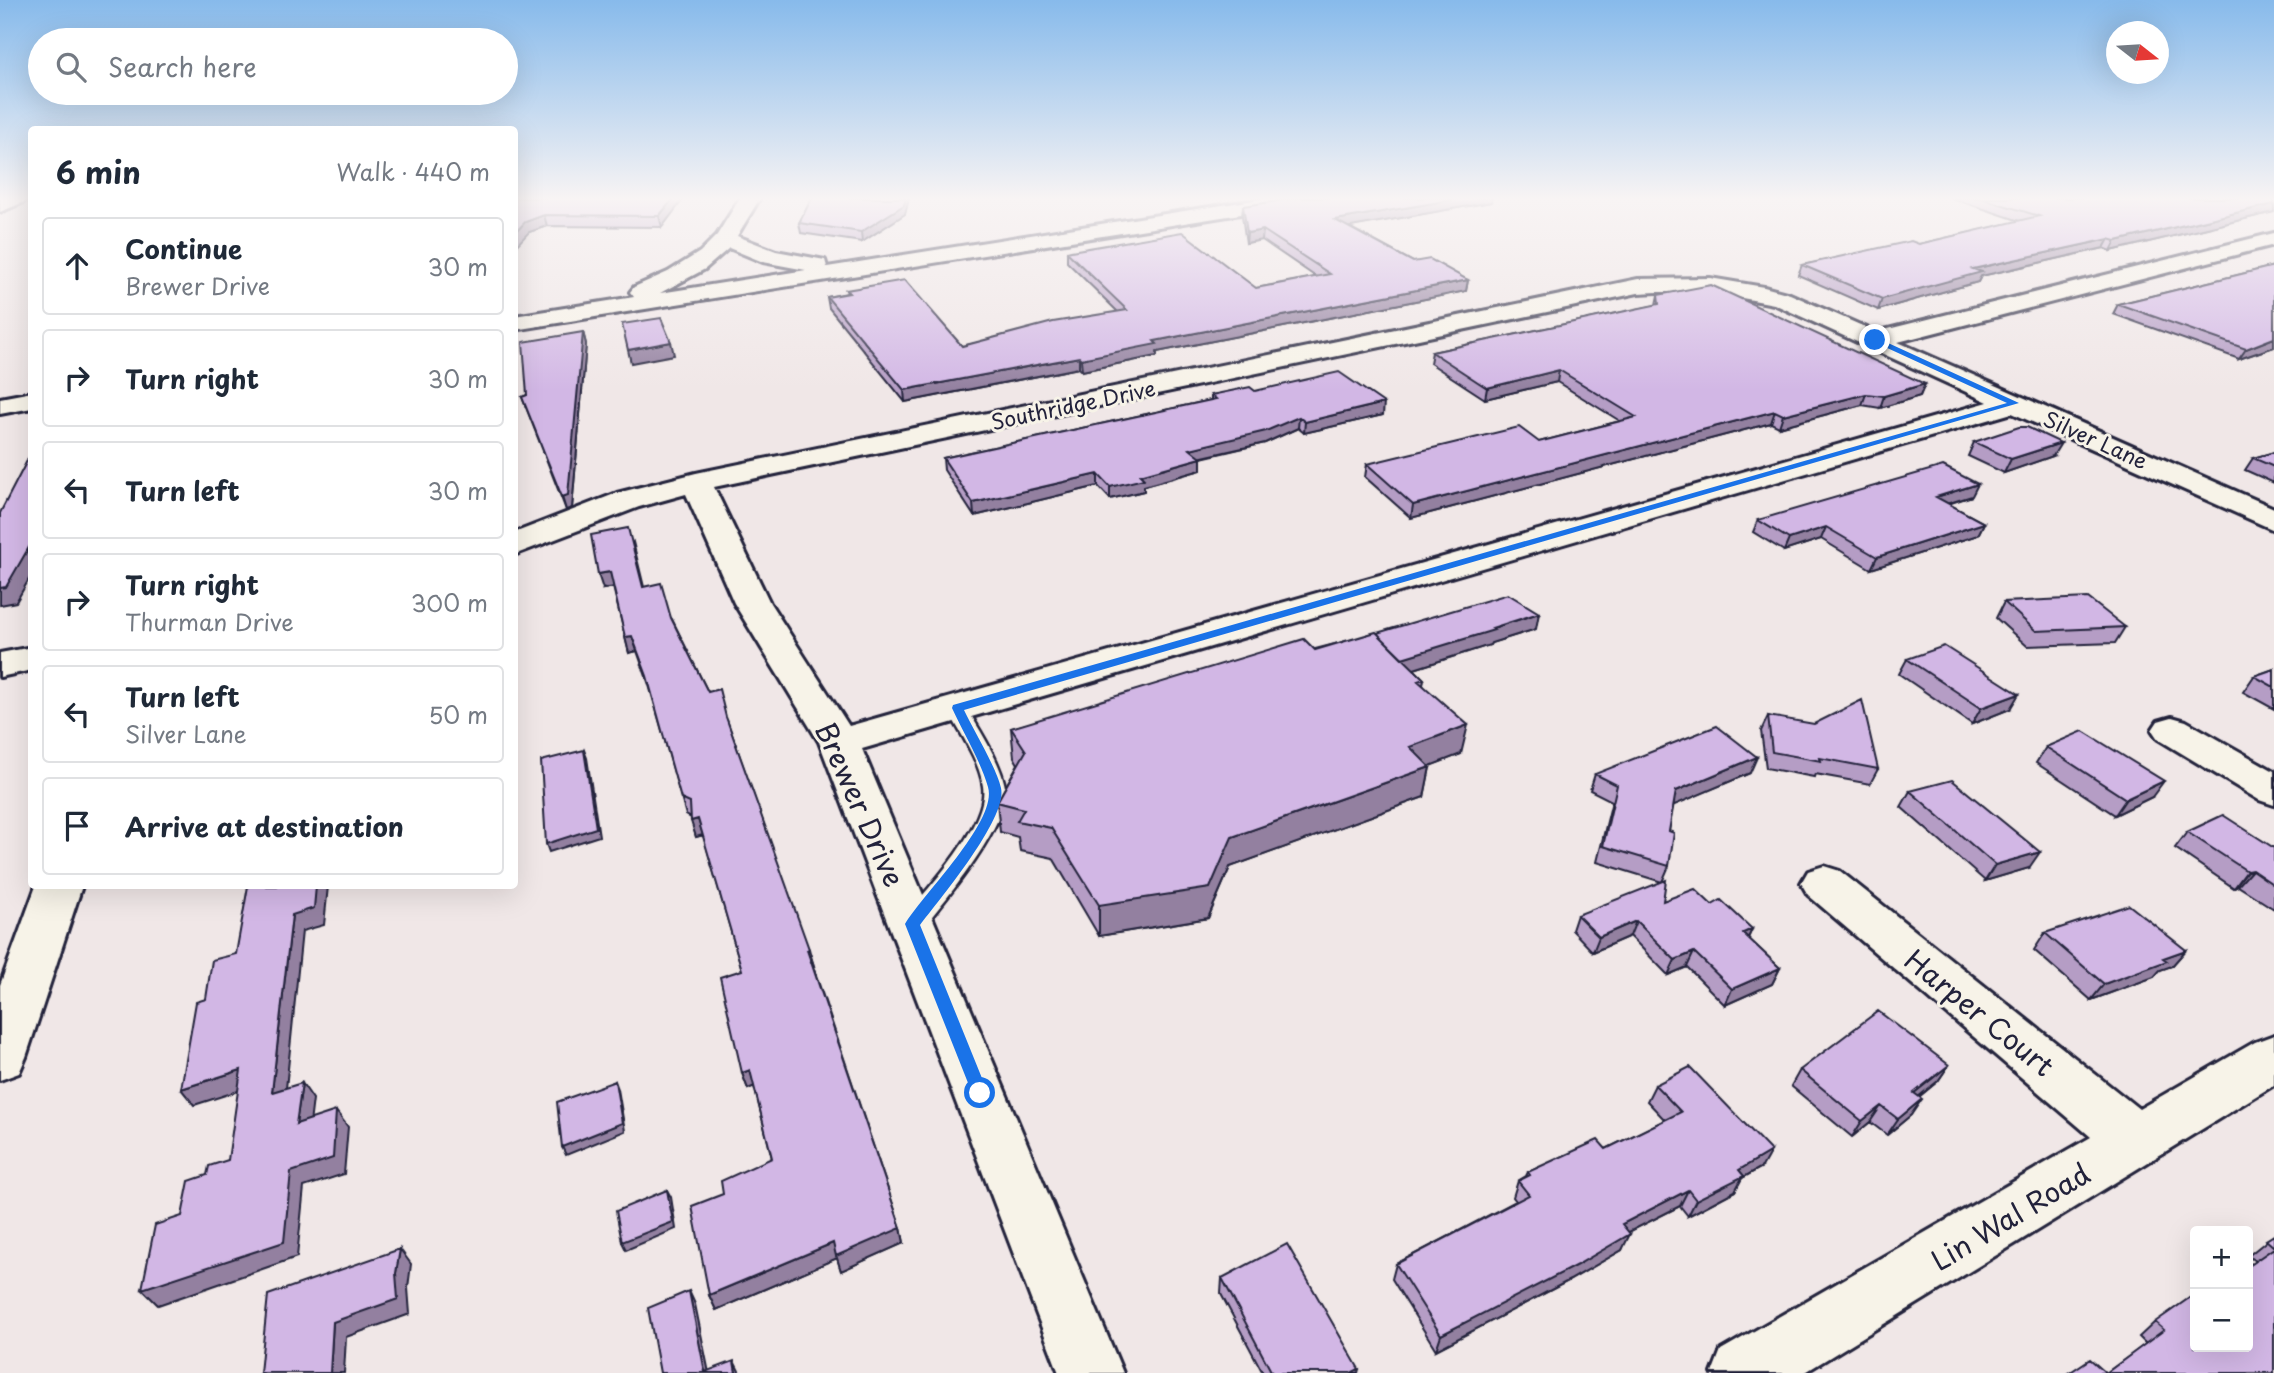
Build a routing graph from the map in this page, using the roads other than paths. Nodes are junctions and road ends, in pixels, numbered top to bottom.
1 (698, 262) edge
2 (791, 262) edge
3 (900, 262) edge
4 (2183, 262) edge
5 (863, 268) junction
6 (1638, 286) joint
7 (594, 310) junction
8 (518, 322) edge
9 (1875, 340) junction
10 (28, 401) edge
11 (2015, 403) junction
12 (0, 405) edge
13 (696, 482) junction
14 (2274, 520) edge
15 (518, 543) edge
16 (28, 659) edge
17 (0, 665) edge
18 (957, 708) junction
19 (2172, 730) dead end
20 (839, 742) junction
21 (2274, 790) edge
22 (1824, 883) dead end
23 (58, 889) edge
24 (912, 924) junction
25 (0, 1057) edge
26 (2274, 1058) edge
27 (2137, 1141) junction
28 (1091, 1373) edge
29 (1744, 1373) edge

1 - 7 street
2 - 5 street
3 - 5 street
4 - 9 street
5 - 7 street
6 - 9 street, Silver Lane
6 - 13 street, Southridge Drive
7 - 8 street
9 - 11 street, Silver Lane
10 - 12 street
11 - 14 street, Silver Lane
11 - 18 street
13 - 15 street, Southridge Drive
13 - 20 street, Brewer Drive
16 - 17 street
18 - 20 street
18 - 24 lane
19 - 21 street
20 - 24 street, Brewer Drive
22 - 27 street, Harper Court
23 - 25 street
24 - 28 street, Brewer Drive
26 - 27 street, Lin Wal Road
27 - 29 street, Lin Wal Road

